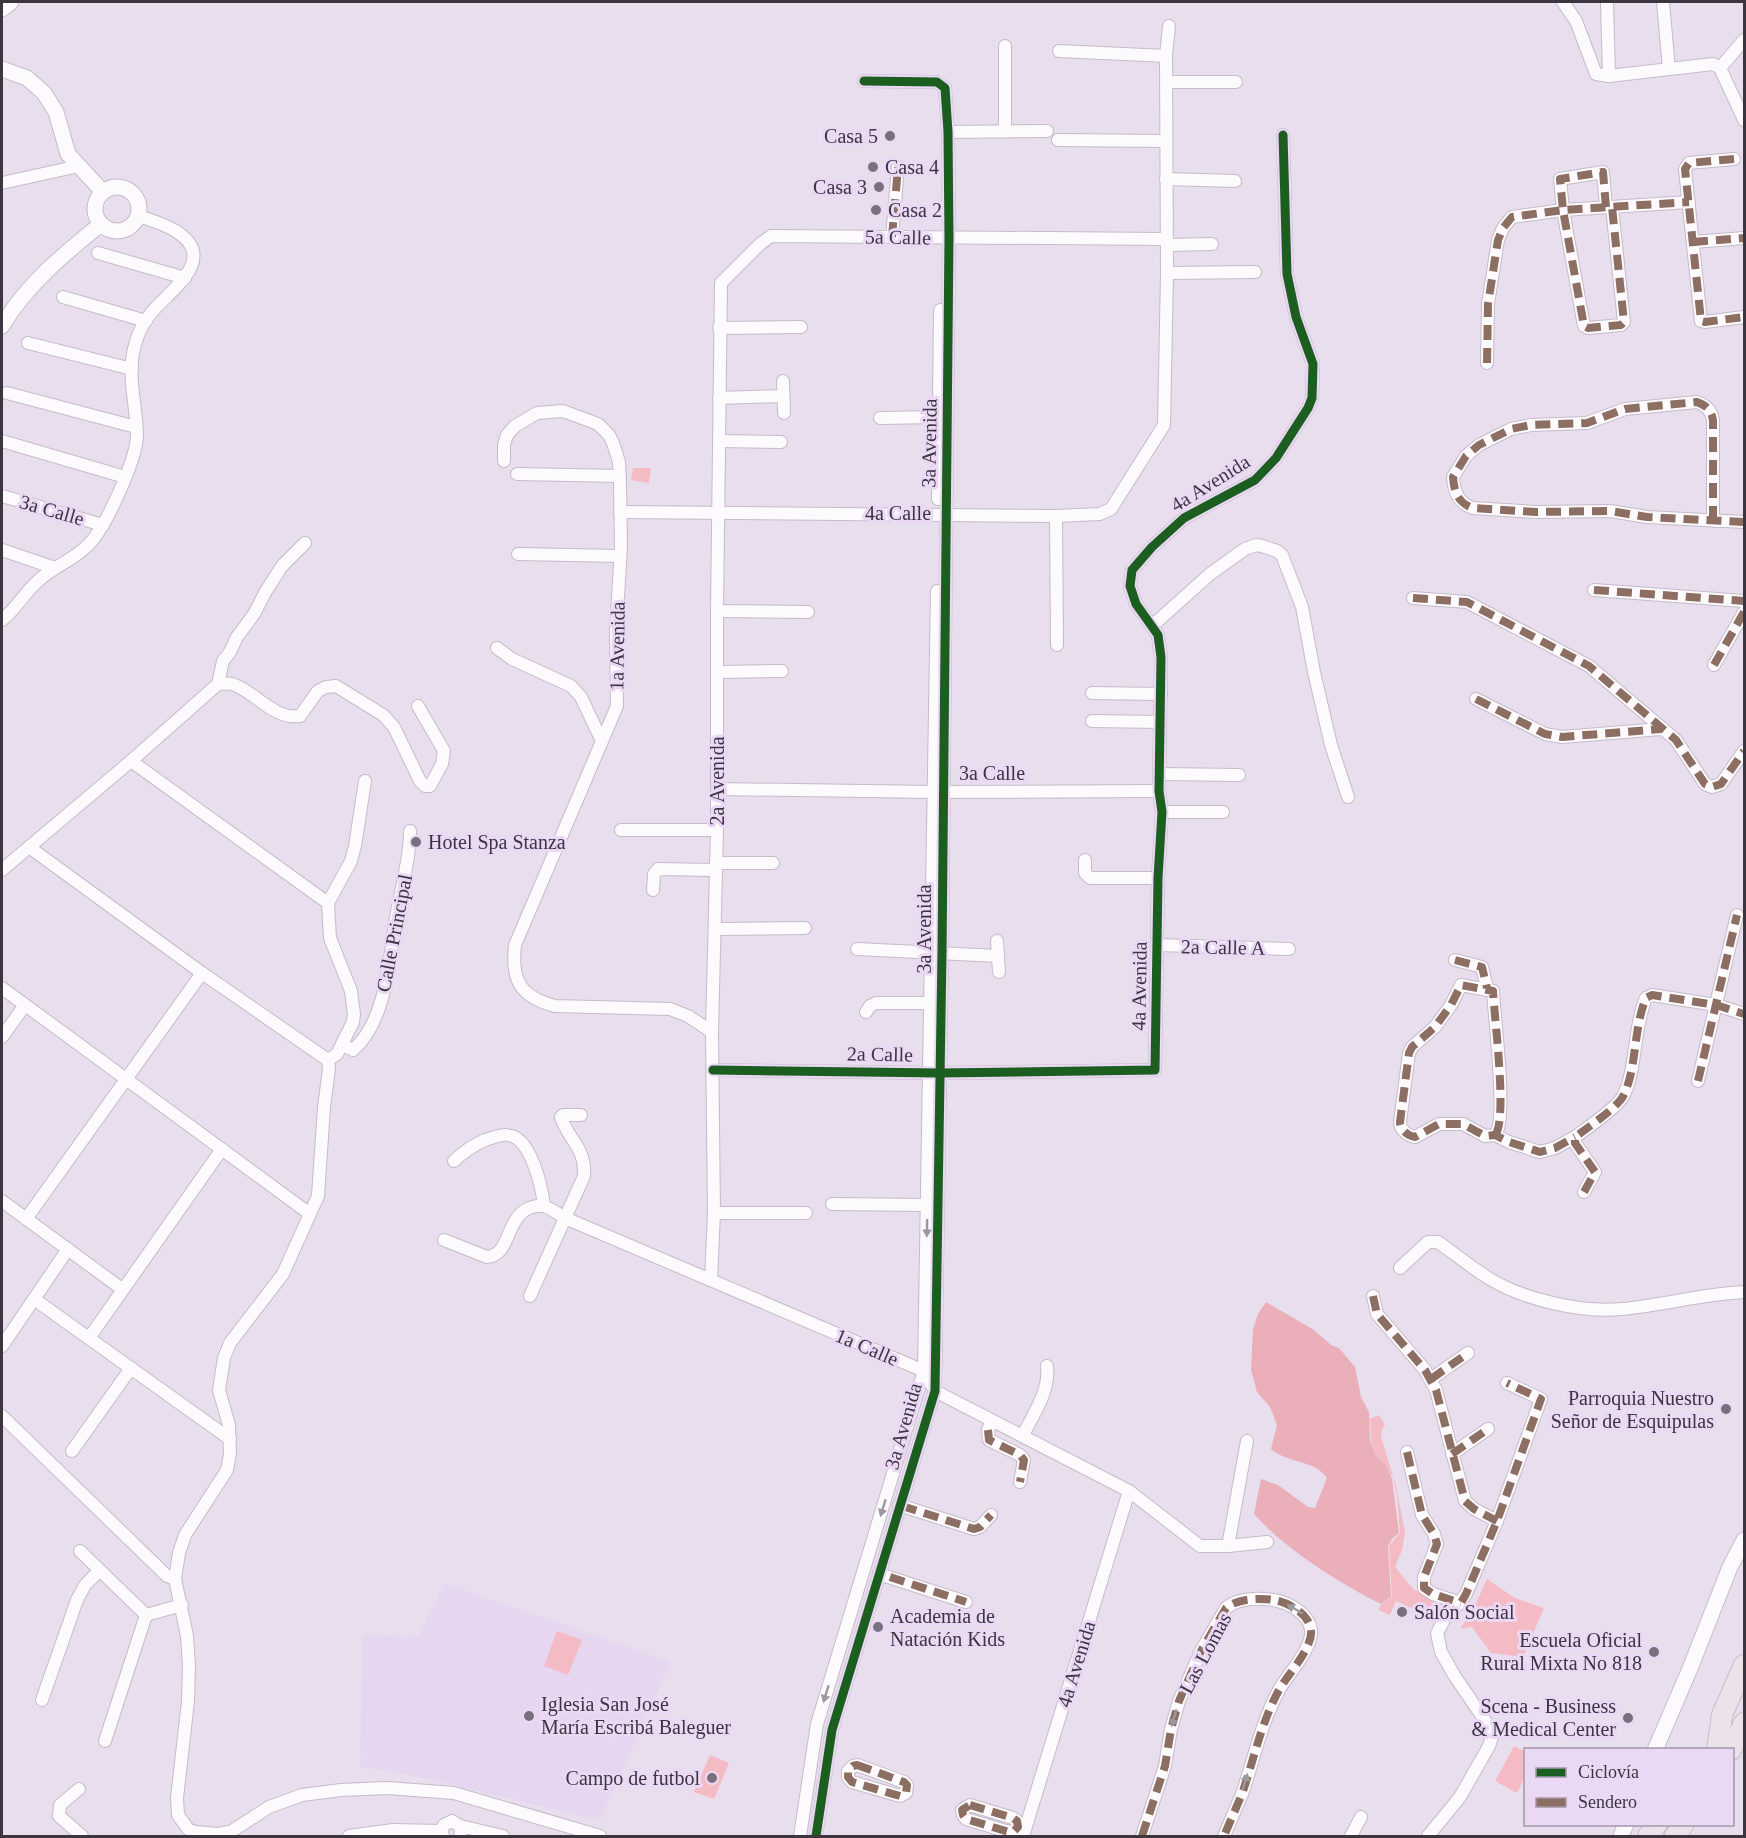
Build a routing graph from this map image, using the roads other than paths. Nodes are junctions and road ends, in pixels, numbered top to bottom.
1 (11, 2) edge
2 (1563, 2) edge
3 (1607, 2) edge
4 (1663, 2) edge
5 (2, 9) edge
6 (1169, 26) dead end
7 (1744, 40) edge
8 (1005, 46) dead end
9 (1059, 51) dead end
10 (1166, 56) junction
11 (1720, 68) junction
12 (2, 69) edge
13 (1669, 69) junction
14 (1609, 76) junction
15 (864, 81) dead end
16 (1166, 82) junction
17 (1236, 82) dead end
18 (1744, 120) edge
19 (1005, 131) junction
20 (1047, 131) dead end
21 (948, 132) junction
22 (1283, 135) dead end
23 (1058, 140) dead end
24 (1165, 141) junction
25 (1734, 159) dead end
26 (79, 166) junction
27 (898, 167) dead end
28 (1166, 179) junction
29 (1235, 181) dead end
30 (2, 183) edge
31 (103, 192) junction
32 (1689, 202) junction
33 (1609, 207) junction
34 (1563, 210) junction
35 (139, 216) junction
36 (101, 224) junction
37 (947, 234) junction
38 (892, 237) junction
39 (1744, 238) edge
40 (1166, 242) junction
41 (1693, 242) junction
42 (1212, 244) dead end
43 (99, 253) dead end
44 (1167, 273) junction
45 (1255, 273) dead end
46 (185, 278) junction
47 (721, 283) joint
48 (63, 297) dead end
49 (1744, 317) edge
50 (146, 321) junction
51 (2, 326) edge
52 (801, 327) dead end
53 (719, 328) junction
54 (28, 343) dead end
55 (1487, 363) dead end
56 (132, 369) junction
57 (783, 381) dead end
58 (7, 393) dead end
59 (783, 396) junction
60 (719, 398) junction
61 (784, 413) dead end
62 (938, 417) junction
63 (880, 418) dead end
64 (136, 427) junction
65 (2, 441) edge
66 (720, 441) junction
67 (781, 442) dead end
68 (504, 461) dead end
69 (517, 474) dead end
70 (620, 476) junction
71 (125, 477) junction
72 (2, 496) edge
73 (620, 512) junction
74 (719, 512) junction
75 (942, 513) junction
76 (1056, 516) junction
77 (1713, 521) junction
78 (1744, 522) edge
79 (103, 525) junction
80 (305, 543) dead end
81 (2, 550) edge
82 (518, 554) dead end
83 (620, 556) junction
84 (55, 568) junction
85 (1594, 590) dead end
86 (1413, 598) dead end
87 (1744, 601) edge
88 (7, 609) edge
89 (717, 611) junction
90 (808, 612) dead end
91 (1744, 612) edge
92 (2, 620) edge
93 (1152, 626) junction
94 (1057, 645) dead end
95 (497, 648) dead end
96 (1714, 665) dead end
97 (782, 670) dead end
98 (717, 672) junction
99 (218, 684) junction
100 (1092, 693) dead end
101 (1161, 694) junction
102 (1476, 699) dead end
103 (418, 706) dead end
104 (1092, 721) dead end
105 (1160, 722) junction
106 (1661, 729) junction
107 (601, 739) junction
108 (1744, 751) edge
109 (131, 761) junction
110 (1160, 774) junction
111 (1239, 775) dead end
112 (365, 781) dead end
113 (717, 789) junction
114 (1159, 791) junction
115 (939, 792) junction
116 (1348, 797) dead end
117 (1162, 812) junction
118 (1223, 812) dead end
119 (621, 830) dead end
120 (717, 830) junction
121 (410, 831) dead end
122 (29, 847) junction
123 (1085, 860) dead end
124 (773, 863) dead end
125 (715, 867) junction
126 (2, 870) edge
127 (1158, 878) junction
128 (653, 890) dead end
129 (328, 903) junction
130 (1737, 915) dead end
131 (805, 928) dead end
132 (716, 929) junction
133 (998, 941) dead end
134 (1157, 945) junction
135 (857, 949) dead end
136 (1289, 949) dead end
137 (936, 952) junction
138 (998, 956) junction
139 (1455, 960) dead end
140 (999, 972) dead end
141 (202, 973) junction
142 (2, 988) edge
143 (1487, 988) junction
144 (25, 1005) junction
145 (936, 1005) junction
146 (1716, 1005) junction
147 (866, 1012) dead end
148 (1744, 1014) edge
149 (712, 1032) junction
150 (2, 1037) edge
151 (342, 1045) junction
152 (328, 1060) junction
153 (713, 1070) junction
154 (1155, 1070) joint
155 (935, 1073) junction
156 (126, 1079) junction
157 (1698, 1081) dead end
158 (581, 1115) dead end
159 (1495, 1135) junction
160 (1575, 1137) junction
161 (222, 1149) junction
162 (454, 1161) dead end
163 (1584, 1192) dead end
164 (2, 1201) edge
165 (832, 1204) dead end
166 (544, 1206) junction
167 (928, 1206) junction
168 (714, 1213) junction
169 (806, 1213) dead end
170 (310, 1214) junction
171 (565, 1218) junction
172 (26, 1219) junction
173 (444, 1240) dead end
174 (68, 1249) junction
175 (1400, 1268) dead end
176 (711, 1280) junction
177 (122, 1288) junction
178 (1744, 1292) edge
179 (530, 1296) dead end
180 (1373, 1296) dead end
181 (34, 1299) junction
182 (89, 1338) junction
183 (930, 1342) junction
184 (2, 1346) edge
185 (1468, 1353) dead end
186 (1047, 1366) dead end
187 (130, 1368) junction
188 (924, 1371) junction
189 (1431, 1379) junction
190 (1507, 1383) dead end
191 (935, 1391) junction
192 (2, 1416) edge
193 (992, 1421) junction
194 (1488, 1429) dead end
195 (1023, 1434) junction
196 (230, 1439) junction
197 (1247, 1441) dead end
198 (72, 1451) dead end
199 (1407, 1452) dead end
200 (1452, 1454) junction
201 (1020, 1482) dead end
202 (1129, 1491) junction
203 (899, 1505) junction
204 (991, 1515) dead end
205 (1497, 1521) junction
206 (1744, 1540) edge
207 (1267, 1542) dead end
208 (1228, 1546) junction
209 (80, 1551) dead end
210 (99, 1571) junction
211 (879, 1574) junction
212 (175, 1579) junction
213 (966, 1602) dead end
214 (1461, 1603) junction
215 (182, 1605) junction
216 (146, 1615) junction
217 (1744, 1665) edge
218 (1744, 1692) edge
219 (42, 1700) dead end
220 (1722, 1715) junction
221 (1744, 1723) edge
222 (1744, 1736) edge
223 (105, 1741) dead end
224 (1655, 1748) edge
225 (1706, 1748) edge
226 (1717, 1748) edge
227 (1717, 1748) edge
228 (1733, 1748) edge
229 (1734, 1748) edge
230 (1734, 1756) edge
231 (825, 1766) junction
232 (848, 1771) dead end
233 (79, 1790) dead end
234 (1361, 1817) dead end
235 (460, 1831) edge
236 (1022, 1831) edge
237 (392, 1833) edge
238 (74, 1834) edge
239 (442, 1834) edge
240 (488, 1835) edge
241 (349, 1836) edge
242 (503, 1836) edge
243 (600, 1836) edge
244 (800, 1836) edge
245 (816, 1836) edge
246 (1142, 1836) edge
247 (1224, 1836) edge
248 (1351, 1836) edge
249 (1428, 1836) edge

1 - 5 street
2 - 14 street
3 - 14 street
4 - 13 street
6 - 10 street
7 - 11 street
8 - 19 street
9 - 10 street
10 - 16 street
11 - 13 street
11 - 18 street
12 - 26 street
13 - 14 street
15 - 21 street, 3a Avenida
16 - 17 street
16 - 24 street
19 - 20 street
19 - 21 street
21 - 37 street, 3a Avenida
22 - 93 street, 4a Avenida
23 - 24 street
24 - 28 street
25 - 32 street
26 - 30 street
26 - 31 street
27 - 38 street
28 - 29 street
28 - 40 street
31 - 35 street
31 - 36 street
32 - 33 street
32 - 41 street
33 - 34 street
33 - 34 street
33 - 34 street
34 - 55 street
35 - 36 street
35 - 46 street
36 - 51 street
37 - 38 street, 5a Calle
37 - 40 street, 5a Calle
37 - 62 street, 3a Avenida
37 - 75 street, 3a Avenida
38 - 47 street, 5a Calle
39 - 41 street
40 - 42 street, 5a Calle
40 - 44 street
41 - 49 street
43 - 46 street
44 - 45 street
44 - 76 street, 4a Calle
46 - 50 street
47 - 53 street, 2a Avenida
48 - 50 street
50 - 56 street
52 - 53 street
53 - 60 street, 2a Avenida
54 - 56 street
56 - 64 street
57 - 59 street
58 - 64 street
59 - 60 street
59 - 61 street
60 - 66 street, 2a Avenida
62 - 63 street
62 - 75 street, 3a Avenida
64 - 71 street
65 - 71 street
66 - 67 street
66 - 74 street, 2a Avenida
68 - 70 street, 1a Avenida
69 - 70 street
70 - 73 street, 1a Avenida
71 - 79 street
72 - 79 street, 3a Calle
73 - 74 street, 4a Calle
73 - 83 street, 1a Avenida
74 - 75 street, 4a Calle
74 - 89 street, 2a Avenida
75 - 76 street, 4a Calle
75 - 115 street, 3a Avenida
76 - 94 street
77 - 77 street
77 - 78 street
79 - 84 street
80 - 99 street
81 - 84 street
82 - 83 street
83 - 107 street, 1a Avenida
84 - 88 street
85 - 87 street
86 - 106 street
88 - 92 street
89 - 90 street
89 - 98 street, 2a Avenida
91 - 96 street
93 - 101 street, 4a Avenida
93 - 116 street
95 - 107 street
97 - 98 street
98 - 113 street, 2a Avenida
99 - 103 street
99 - 109 street
100 - 101 street
101 - 105 street, 4a Avenida
102 - 106 street
104 - 105 street
105 - 110 street, 4a Avenida
106 - 108 street
107 - 149 street, 1a Avenida
109 - 122 street
109 - 129 street
110 - 111 street
110 - 114 street, 4a Avenida
112 - 129 street
113 - 115 street, 3a Calle
113 - 120 street, 2a Avenida
114 - 115 street, 3a Calle
114 - 117 street, 4a Avenida
115 - 137 street, 3a Avenida
117 - 118 street
117 - 127 street, 4a Avenida
119 - 120 street
120 - 125 street, 2a Avenida
121 - 151 street, Calle Principal
122 - 126 street
122 - 141 street
123 - 127 street
124 - 125 street
125 - 128 street
125 - 132 street, 2a Avenida
127 - 134 street, 4a Avenida
129 - 151 street
130 - 146 street
131 - 132 street
132 - 149 street, 2a Avenida
133 - 138 street
134 - 136 street, 2a Calle A
134 - 154 street, 4a Avenida
135 - 137 street
137 - 138 street
137 - 145 street, 3a Avenida
138 - 140 street
139 - 143 street
141 - 152 street
141 - 156 street
142 - 144 street
143 - 159 street
143 - 159 street
144 - 150 street
144 - 156 street
145 - 147 street
145 - 155 street, 3a Avenida
146 - 148 street
146 - 157 street
146 - 160 street
149 - 153 street, 2a Avenida
151 - 152 street
152 - 170 street
153 - 155 street, 2a Calle
153 - 168 street, 2a Avenida
154 - 155 street, 2a Calle
155 - 167 street, 3a Avenida
155 - 183 street, 3a Avenida
156 - 161 street
156 - 172 street
158 - 171 street
159 - 160 street
160 - 163 street
161 - 170 street
161 - 177 street
162 - 166 street
164 - 172 street
165 - 167 street
166 - 171 street, 1a Calle
166 - 173 street
167 -> 183 street, 3a Avenida
168 - 169 street
168 - 176 street, 2a Avenida
170 - 196 street
171 - 176 street, 1a Calle
171 - 179 street
172 - 174 street
174 - 177 street
174 - 181 street
175 - 178 street
176 - 188 street, 1a Calle
177 - 182 street
180 - 189 street
181 - 182 street
181 - 184 street
182 - 187 street
183 - 188 street, 3a Avenida
183 - 191 street, 3a Avenida
185 - 189 street
186 - 195 street
187 - 196 street
187 - 198 street
188 - 191 street
188 -> 244 street, 3a Avenida
189 - 200 street
190 - 205 street
191 - 193 street
191 - 203 street, 3a Avenida
192 - 212 street
193 - 195 street
193 - 201 street
194 - 200 street
195 - 202 street
196 - 212 street
197 - 208 street
199 - 214 street
200 - 205 street
202 - 208 street
202 - 236 street, 4a Avenida
203 - 204 street
203 - 211 street, 3a Avenida
205 - 214 street
206 - 224 street
207 - 208 street
209 - 210 street
210 - 216 street
210 - 219 street
211 - 213 street
211 - 231 street, 3a Avenida
212 - 215 street
214 - 249 street
215 - 216 street
215 - 243 street
216 - 223 street
217 - 220 highway
218 - 227 highway
220 - 225 highway
220 - 226 highway
221 - 228 highway
222 - 229 highway
222 - 230 highway
231 - 232 street
231 - 245 street, 3a Avenida
233 - 238 street
234 - 248 street
235 - 239 street
235 - 240 street
237 - 239 street
237 - 241 street
240 - 242 street
247 -> 246 street, Las Lomas

